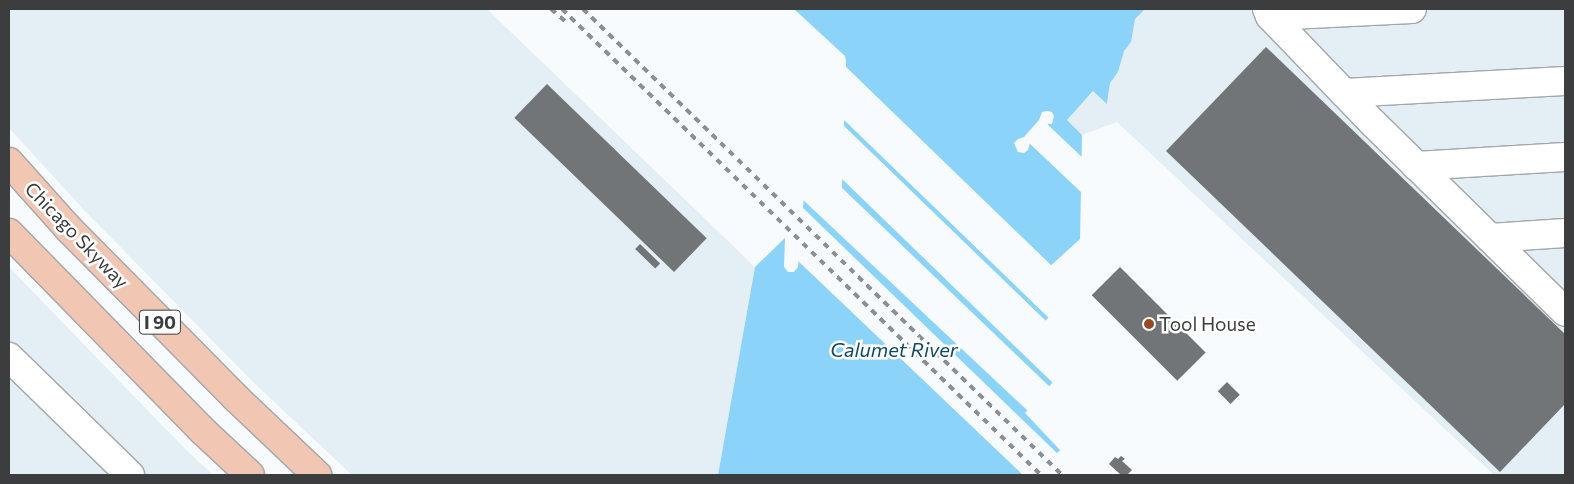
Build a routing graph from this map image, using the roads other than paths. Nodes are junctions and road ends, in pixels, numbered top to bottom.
1 (1412, 9) edge
2 (1268, 12) edge
3 (1565, 81) edge
4 (1344, 93) junction
5 (1565, 157) edge
6 (9, 162) edge
7 (1416, 166) junction
8 (9, 233) edge
9 (1565, 234) edge
10 (1490, 238) junction
11 (1565, 312) edge
12 (9, 357) edge
13 (130, 475) edge
14 (250, 475) edge
15 (318, 475) edge

1 - 2 lane
2 - 4 lane
3 - 4 lane
4 - 7 lane
5 - 7 lane
6 - 15 highway, Chicago Skyway / I 90
7 - 10 lane
8 - 14 highway, I 90
9 - 10 lane
10 - 11 lane
12 - 13 lane

